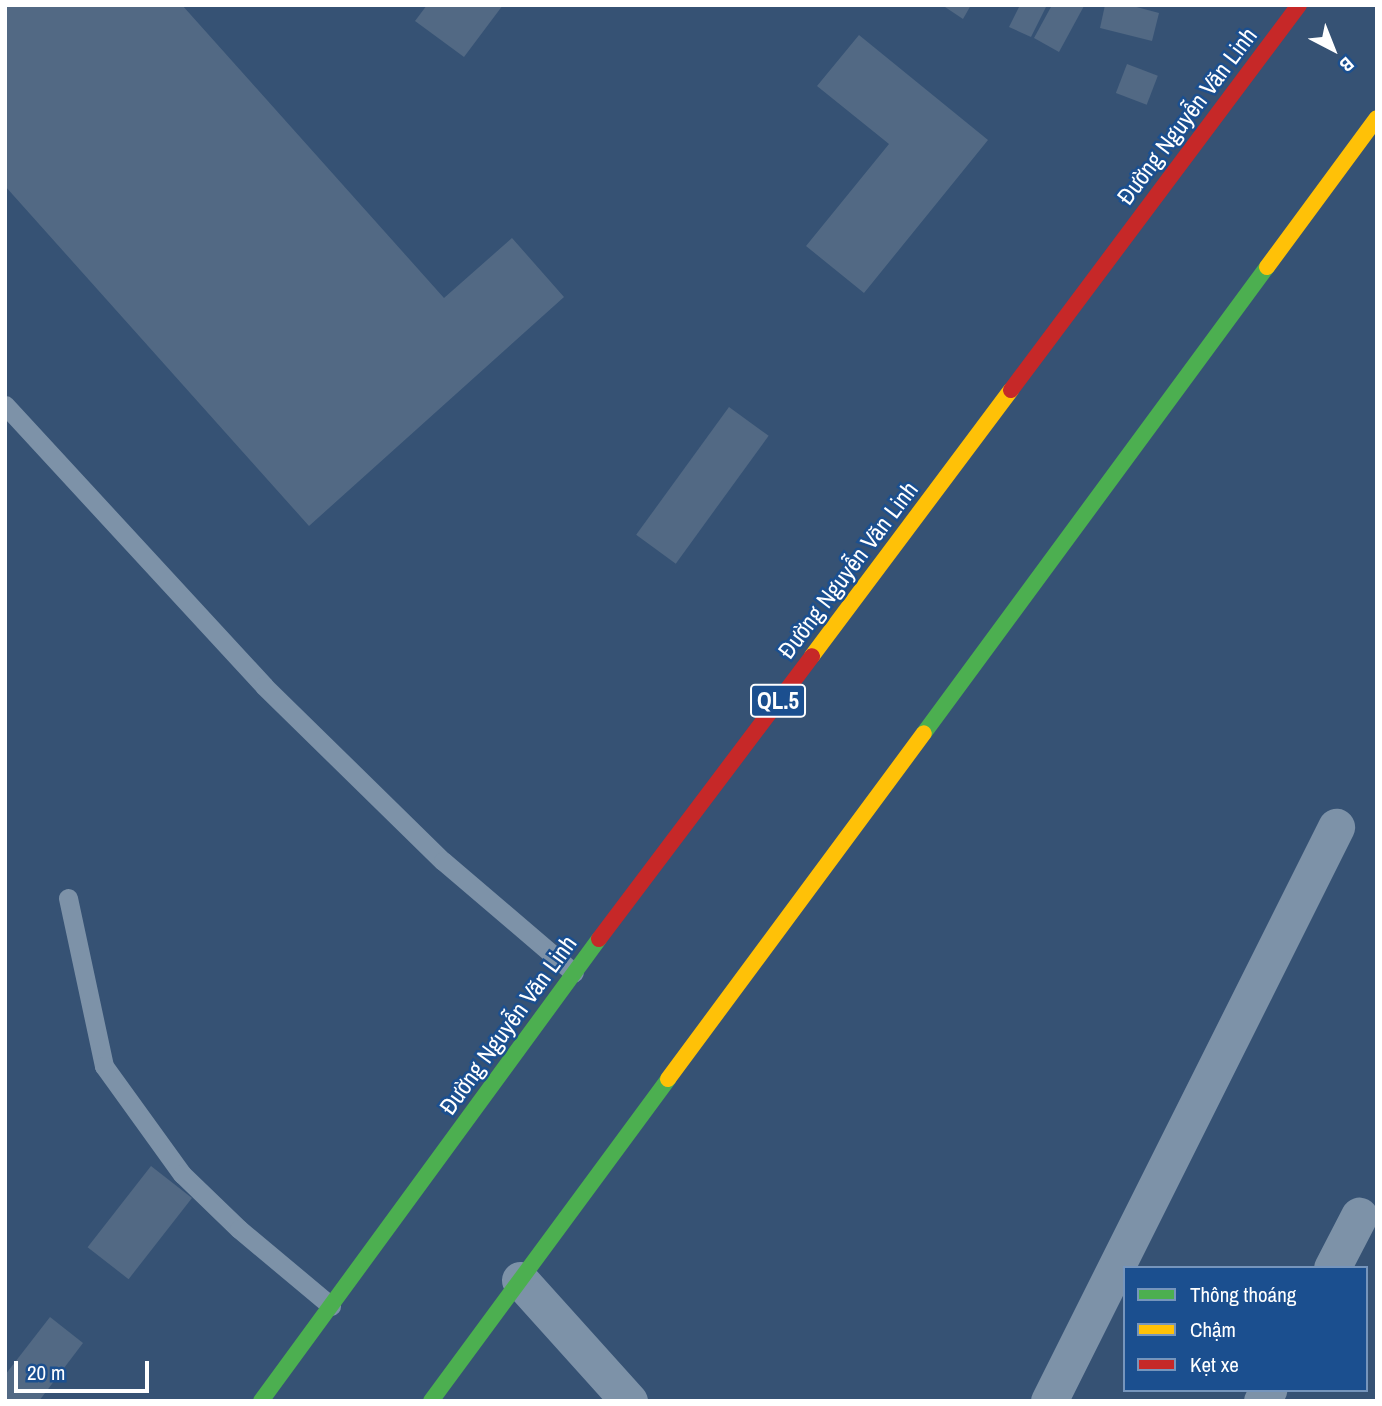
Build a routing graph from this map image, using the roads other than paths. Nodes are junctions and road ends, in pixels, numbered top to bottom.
1 (1299, 5) edge
2 (1377, 118) edge
3 (5, 405) edge
4 (1336, 827) dead end
5 (68, 898) dead end
6 (574, 973) junction
7 (1359, 1216) dead end
8 (1333, 1266) edge
9 (520, 1280) junction
10 (331, 1306) junction
11 (261, 1401) edge
12 (431, 1401) edge
13 (629, 1401) edge
14 (1049, 1401) edge

1 - 6 highway, Đường Nguyễn Văn Linh / QL.5
2 - 9 highway
3 - 6 lane
4 - 14 street
5 - 10 lane
6 - 10 highway, Đường Nguyễn Văn Linh / QL.5
7 - 8 street
9 - 12 highway
9 - 13 street
10 - 11 highway, Đường Nguyễn Văn Linh / QL.5

